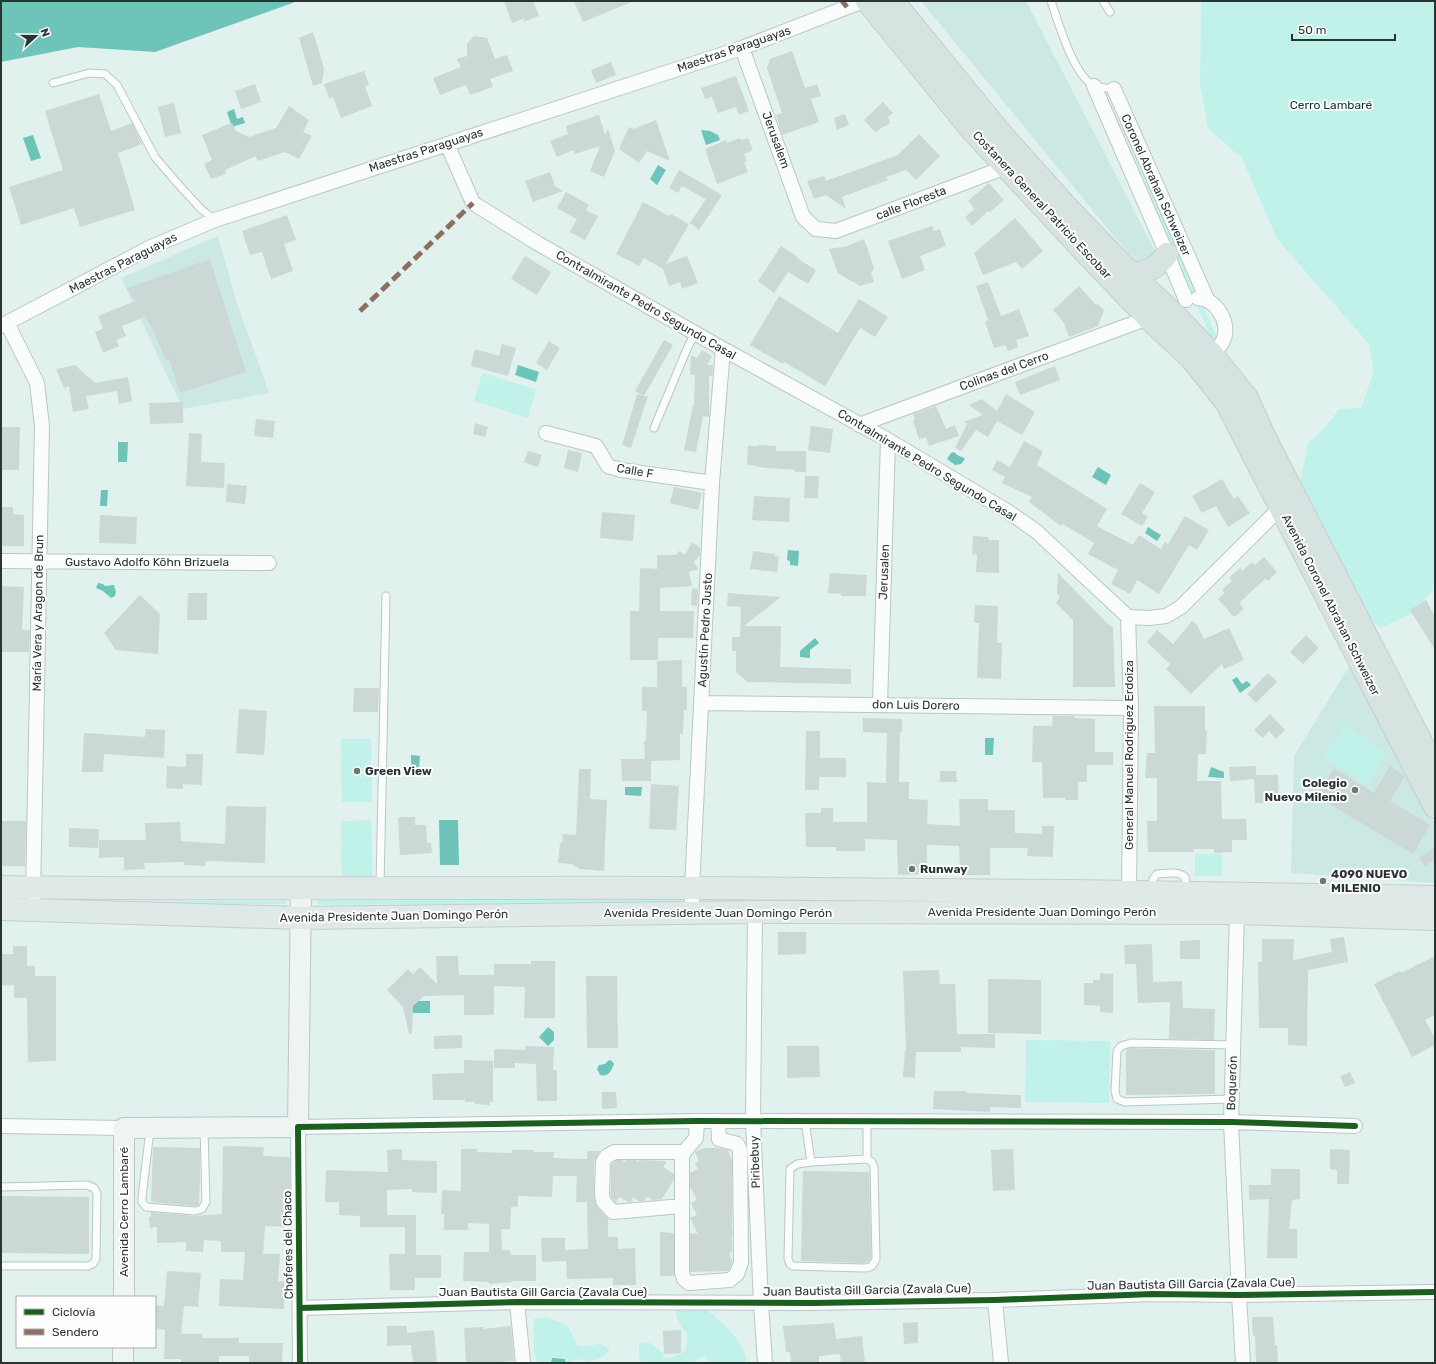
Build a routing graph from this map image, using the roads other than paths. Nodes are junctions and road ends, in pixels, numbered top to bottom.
1 (863, 1) edge
2 (867, 1) edge
3 (893, 1) edge
4 (1051, 1) edge
5 (1102, 1) edge
6 (1110, 12) dead end
7 (742, 48) junction
8 (53, 83) dead end
9 (1094, 86) junction
10 (1114, 89) joint
11 (447, 144) junction
12 (1006, 167) junction
13 (215, 220) junction
14 (816, 229) joint
15 (1083, 250) junction
16 (1168, 254) junction
17 (1132, 275) junction
18 (1206, 299) junction
19 (1180, 307) junction
20 (1148, 318) junction
21 (4, 325) edge
22 (695, 333) junction
23 (1184, 339) junction
24 (723, 349) junction
25 (1210, 352) junction
26 (1237, 400) junction
27 (859, 425) junction
28 (654, 428) dead end
29 (546, 433) dead end
30 (888, 440) junction
31 (712, 483) junction
32 (1280, 508) junction
33 (1, 561) edge
34 (39, 561) junction
35 (269, 563) dead end
36 (386, 596) dead end
37 (1128, 617) junction
38 (702, 703) junction
39 (880, 705) junction
40 (1130, 708) junction
41 (1435, 769) edge
42 (1435, 807) edge
43 (1, 887) edge
44 (33, 887) junction
45 (301, 888) junction
46 (692, 888) junction
47 (380, 889) junction
48 (1129, 892) junction
49 (1268, 894) junction
50 (1435, 897) edge
51 (1, 909) edge
52 (33, 910) junction
53 (692, 912) junction
54 (755, 912) junction
55 (1237, 913) junction
56 (301, 918) junction
57 (1435, 918) edge
58 (1233, 1044) junction
59 (1231, 1099) junction
60 (698, 1121) junction
61 (718, 1121) junction
62 (753, 1121) junction
63 (805, 1121) junction
64 (867, 1122) junction
65 (1231, 1122) junction
66 (1, 1126) edge
67 (1355, 1126) dead end
68 (298, 1127) junction
69 (124, 1128) junction
70 (151, 1128) junction
71 (204, 1128) junction
72 (719, 1139) junction
73 (695, 1140) junction
74 (684, 1152) junction
75 (867, 1159) junction
76 (812, 1162) junction
77 (1, 1187) edge
78 (682, 1206) junction
79 (1, 1266) edge
80 (1435, 1292) edge
81 (1239, 1295) junction
82 (124, 1296) edge
83 (995, 1300) junction
84 (517, 1302) junction
85 (761, 1303) junction
86 (300, 1308) junction
87 (123, 1348) edge
88 (123, 1363) edge
89 (300, 1363) edge
90 (524, 1363) edge
91 (765, 1363) edge
92 (1001, 1363) edge
93 (1243, 1363) edge

1 - 7 street, Maestras Paraguayas
2 - 12 highway, Costanera General Patricio Escobar
3 - 17 highway, Costanera General Patricio Escobar
4 - 9 lane, Coronel Abrahan Schweizer
5 - 6 lane
7 - 11 street, Maestras Paraguayas
7 - 14 street, Jerusalem
8 - 13 lane
9 - 10 lane, Coronel Abrahan Schweizer
9 - 16 street, Coronel Abrahan Schweizer
10 - 18 street, Coronel Abrahan Schweizer
11 - 13 street, Maestras Paraguayas
11 - 22 street, Contralmirante Pedro Segundo Casal
12 - 14 street, calle Floresta
12 - 15 highway, Costanera General Patricio Escobar
13 - 21 street, Maestras Paraguayas
15 - 20 highway, Costanera General Patricio Escobar
15 - 23 highway
16 - 17 highway
16 - 19 street, Coronel Abrahan Schweizer
17 - 19 highway, Costanera General Patricio Escobar
18 - 19 street
18 - 25 street
19 - 23 highway
19 - 25 highway, Costanera General Patricio Escobar
20 - 26 highway, Costanera General Patricio Escobar
20 - 27 street, Colinas del Cerro
21 - 34 street, María Vera y Aragon de Brun
22 - 24 street, Contralmirante Pedro Segundo Casal
22 - 28 lane
23 - 25 highway
23 - 26 highway
24 - 27 street, Contralmirante Pedro Segundo Casal
24 - 31 street, Agustín Pedro Justo
25 - 26 highway, Costanera General Patricio Escobar
26 - 32 highway, Avenida Coronel Abrahan Schweizer
26 - 41 highway, Avenida Coronel Abrahan Schweizer
27 - 30 street, Contralmirante Pedro Segundo Casal
29 - 31 street, Calle F
30 - 37 street, Contralmirante Pedro Segundo Casal
30 - 39 street, Jerusalen
31 - 38 street, Agustín Pedro Justo
32 - 37 street
32 - 42 highway, Avenida Coronel Abrahan Schweizer
33 - 34 street, Gustavo Adolfo Köhn Brizuela
34 - 35 street, Gustavo Adolfo Köhn Brizuela
34 - 44 street, María Vera y Aragon de Brun
36 - 47 lane
37 - 40 street, General Manuel Rodriguez Erdoiza
38 - 39 street, don Luis Dorero
38 - 46 street, Agustín Pedro Justo
39 - 40 street, don Luis Dorero
40 - 48 street, General Manuel Rodriguez Erdoiza
43 - 44 main road, Avenida Presidente Juan Domingo Perón
44 - 45 main road, Avenida Presidente Juan Domingo Perón
44 - 52 street, María Vera y Aragon de Brun
45 - 47 main road, Avenida Presidente Juan Domingo Perón
45 - 56 main road, Choferes del Chaco
46 - 47 main road, Avenida Presidente Juan Domingo Perón
46 - 48 main road, Avenida Presidente Juan Domingo Perón
46 - 53 street, Agustín Pedro Justo
48 - 49 main road, Avenida Presidente Juan Domingo Perón
49 - 50 main road, Avenida Presidente Juan Domingo Perón
49 - 55 street
51 - 52 main road, Avenida Presidente Juan Domingo Perón
52 - 56 main road, Avenida Presidente Juan Domingo Perón
53 - 54 main road, Avenida Presidente Juan Domingo Perón
53 - 56 main road, Avenida Presidente Juan Domingo Perón
54 - 55 main road, Avenida Presidente Juan Domingo Perón
54 - 62 street, Piribebuy
55 - 57 main road, Avenida Presidente Juan Domingo Perón
55 - 58 street, Boquerón
56 - 68 main road, Choferes del Chaco
58 - 59 street, Boquerón
58 - 59 lane
59 - 65 street, Boquerón
60 - 61 street
60 - 68 street
60 - 73 street
61 - 62 street
61 - 72 street
62 - 63 street
62 - 85 street, Piribebuy
63 - 64 street
63 - 76 lane
64 - 65 street
64 - 75 lane
65 - 67 street
65 - 81 street, Boquerón
66 - 69 street
68 - 71 main road
68 - 86 street, Choferes del Chaco
69 - 70 main road
69 - 82 main road, Avenida Cerro Lambaré
70 - 71 main road
70 - 71 lane
72 - 73 street
72 - 78 street
73 - 74 street
74 - 78 street
74 - 78 street
75 - 76 lane
75 - 76 lane
77 - 79 lane
80 - 81 street, Juan Bautista Gill Garcia (Zavala Cue)
81 - 83 street, Juan Bautista Gill Garcia (Zavala Cue)
81 - 93 street, Boquerón
83 - 85 street, Juan Bautista Gill Garcia (Zavala Cue)
83 - 92 street
84 - 85 street, Juan Bautista Gill Garcia (Zavala Cue)
84 - 86 street, Juan Bautista Gill Garcia (Zavala Cue)
84 - 90 street
85 - 91 street, Piribebuy
86 - 89 street, Choferes del Chaco
87 - 88 main road

